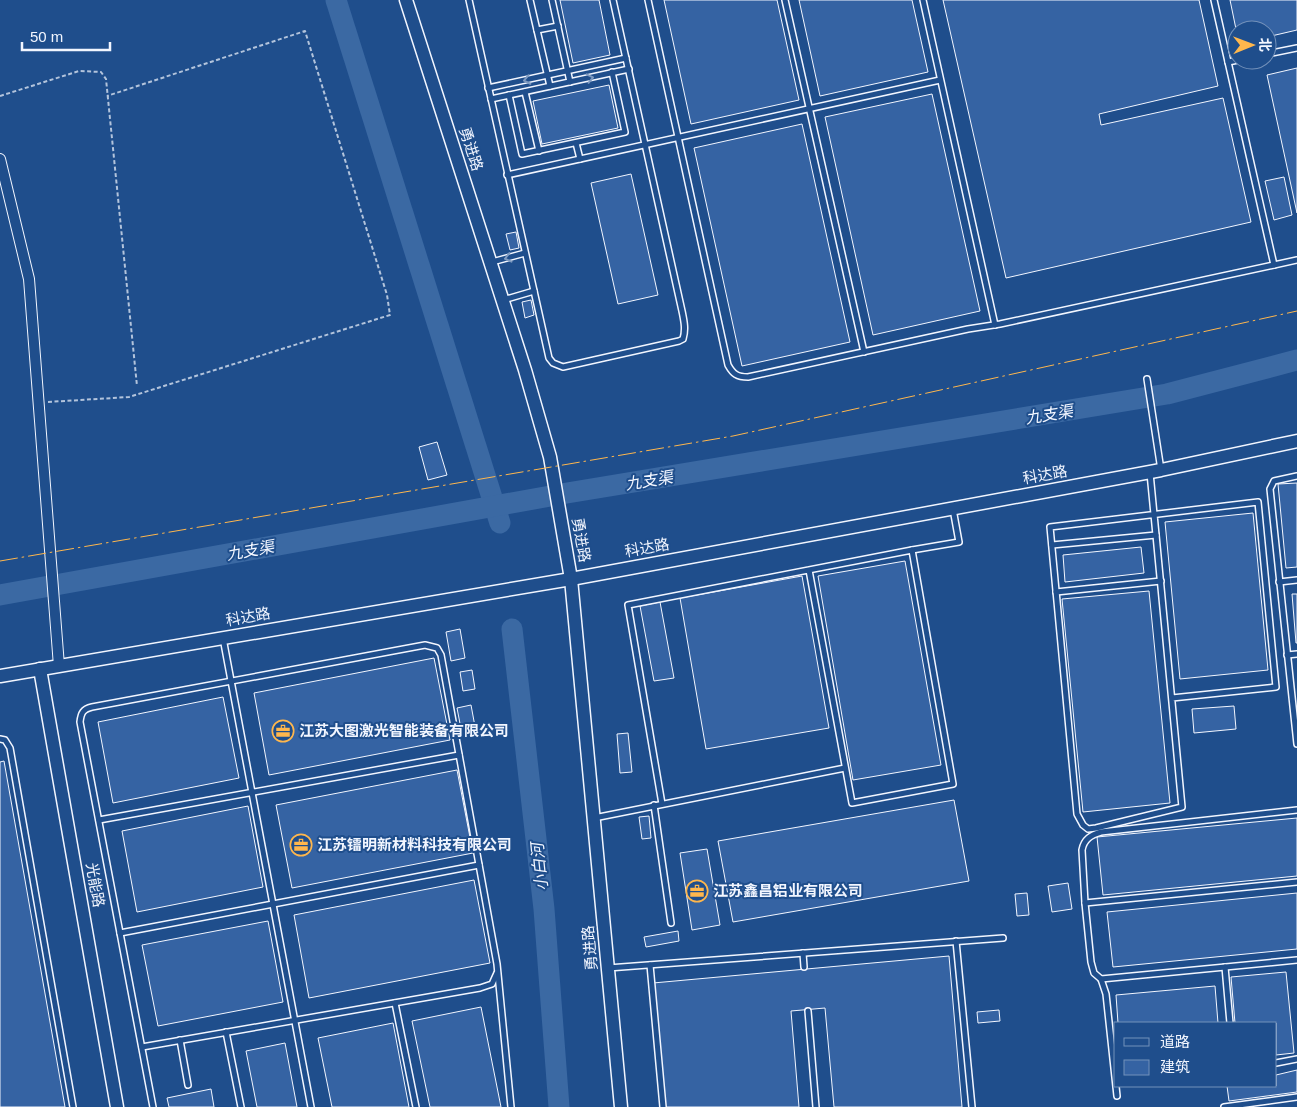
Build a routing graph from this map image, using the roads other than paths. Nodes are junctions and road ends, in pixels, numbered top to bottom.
1 (406, 0) edge
2 (468, 0) edge
3 (530, 0) edge
4 (552, 0) edge
5 (613, 0) edge
6 (648, 0) edge
7 (785, 0) edge
8 (923, 0) edge
9 (1214, 0) edge
10 (558, 26) junction
11 (537, 30) junction
12 (1297, 48) edge
13 (1277, 52) edge
14 (626, 58) junction
15 (1227, 58) edge
16 (628, 69) junction
17 (1230, 70) edge
18 (568, 71) junction
19 (612, 72) junction
20 (547, 76) junction
21 (940, 80) junction
22 (570, 82) junction
23 (550, 86) junction
24 (488, 88) junction
25 (526, 92) junction
26 (509, 95) junction
27 (491, 100) junction
28 (810, 109) junction
29 (678, 138) junction
30 (576, 143) junction
31 (645, 145) junction
32 (539, 151) junction
33 (0, 159) edge
34 (580, 159) junction
35 (508, 175) junction
36 (525, 253) junction
37 (1297, 260) edge
38 (490, 262) junction
39 (1274, 265) junction
40 (534, 291) junction
41 (502, 300) junction
42 (995, 325) junction
43 (864, 352) junction
44 (1147, 379) dead end
45 (1297, 440) edge
46 (1156, 471) junction
47 (1297, 476) edge
48 (953, 509) junction
49 (1154, 514) junction
50 (1156, 535) junction
51 (1052, 545) junction
52 (912, 550) junction
53 (809, 570) junction
54 (571, 579) junction
55 (1297, 580) edge
56 (1161, 581) junction
57 (1279, 582) junction
58 (1056, 592) junction
59 (223, 638) junction
60 (1297, 654) edge
61 (1287, 655) junction
62 (58, 666) junction
63 (40, 669) junction
64 (0, 676) edge
65 (231, 681) junction
66 (1172, 698) junction
67 (0, 739) edge
68 (1297, 744) edge
69 (459, 755) junction
70 (845, 768) junction
71 (252, 792) junction
72 (662, 804) junction
73 (654, 806) junction
74 (1297, 810) edge
75 (594, 818) junction
76 (99, 820) junction
77 (479, 865) junction
78 (1297, 882) edge
79 (1085, 903) junction
80 (273, 904) junction
81 (671, 923) dead end
82 (120, 933) junction
83 (1003, 938) dead end
84 (956, 941) junction
85 (803, 953) junction
86 (1297, 960) edge
87 (650, 965) junction
88 (804, 967) dead end
89 (1225, 967) junction
90 (608, 968) junction
91 (497, 973) junction
92 (1101, 978) junction
93 (395, 1003) junction
94 (808, 1011) dead end
95 (295, 1020) junction
96 (1230, 1022) edge
97 (226, 1032) junction
98 (180, 1040) junction
99 (142, 1047) junction
100 (1297, 1058) edge
101 (1277, 1064) edge
102 (1114, 1076) edge
103 (188, 1085) dead end
104 (1115, 1087) edge
105 (1116, 1096) dead end
106 (1297, 1097) edge
107 (73, 1107) edge
108 (117, 1107) edge
109 (153, 1107) edge
110 (241, 1107) edge
111 (311, 1107) edge
112 (416, 1107) edge
113 (511, 1107) edge
114 (621, 1107) edge
115 (663, 1107) edge
116 (816, 1107) edge
117 (972, 1107) edge
118 (1224, 1107) edge

1 - 38 street, 勇进路
2 - 24 lane
3 - 11 lane
4 - 10 lane
5 - 14 lane
6 - 29 lane
7 - 28 lane
8 - 21 lane
9 - 15 lane
10 - 11 lane
10 - 18 lane
11 - 20 lane
12 - 13 lane
14 - 16 lane
14 - 18 lane
16 - 19 lane
16 - 31 lane
17 - 39 lane
18 - 20 lane
18 - 22 lane
22 -> 19 lane
19 - 30 lane
20 - 23 lane
20 -> 24 lane
21 - 28 lane
21 - 42 lane
22 - 23 lane
23 - 25 lane
24 - 27 lane
25 - 26 lane
25 - 32 lane
26 - 27 lane
26 - 32 lane
27 - 35 lane
28 - 29 lane
28 - 43 lane
29 - 31 lane
29 - 43 lane
30 - 32 lane
30 - 34 lane
31 - 34 lane
31 - 40 lane
33 - 62 street
34 - 35 lane
35 - 36 lane
36 -> 38 lane
36 - 40 lane
37 - 39 lane
38 - 41 street, 勇进路
39 - 42 lane
40 - 41 lane
41 - 54 street, 勇进路
42 - 43 lane
44 - 46 lane
45 - 46 street, 科达路
46 - 48 street, 科达路
46 - 49 lane
47 - 57 lane
48 - 52 lane
48 - 54 street, 科达路
49 - 50 lane
49 - 51 lane
49 - 66 lane
50 - 51 lane
50 - 56 lane
51 - 58 lane
52 - 53 lane
52 - 70 lane
53 - 70 lane
53 - 72 lane
54 - 59 street, 科达路
54 - 75 street, 勇进路
55 - 57 lane
56 - 58 lane
56 - 66 lane
57 - 61 lane
58 - 66 lane
59 - 62 street, 科达路
59 - 65 lane
60 - 61 lane
61 - 68 lane
62 - 63 street, 科达路
63 - 64 street, 科达路
63 - 108 street, 光能路
65 - 69 lane
65 - 71 lane
65 - 76 lane
67 - 107 lane
69 - 71 lane
69 - 77 lane
70 - 72 lane
71 - 76 lane
71 - 80 lane
72 - 73 lane
73 - 75 lane
73 - 81 lane
74 - 79 lane
75 - 90 street, 勇进路
76 - 82 lane
77 - 80 lane
77 - 91 lane
78 - 79 lane
79 - 92 lane
80 - 82 lane
80 - 95 lane
82 - 99 lane
83 - 84 lane
84 - 85 lane
84 - 117 lane
85 - 87 lane
85 - 88 lane
86 - 89 lane
87 - 90 lane
87 - 115 lane
89 - 92 lane
89 - 96 lane
90 - 114 street, 勇进路
91 - 93 lane
91 - 113 lane
92 - 102 lane
93 - 95 lane
93 - 112 lane
94 - 116 lane
95 - 97 lane
95 - 111 lane
97 - 98 lane
97 - 110 lane
98 - 99 lane
98 - 103 lane
99 - 109 lane
100 - 101 lane
104 - 105 lane
106 - 118 lane

